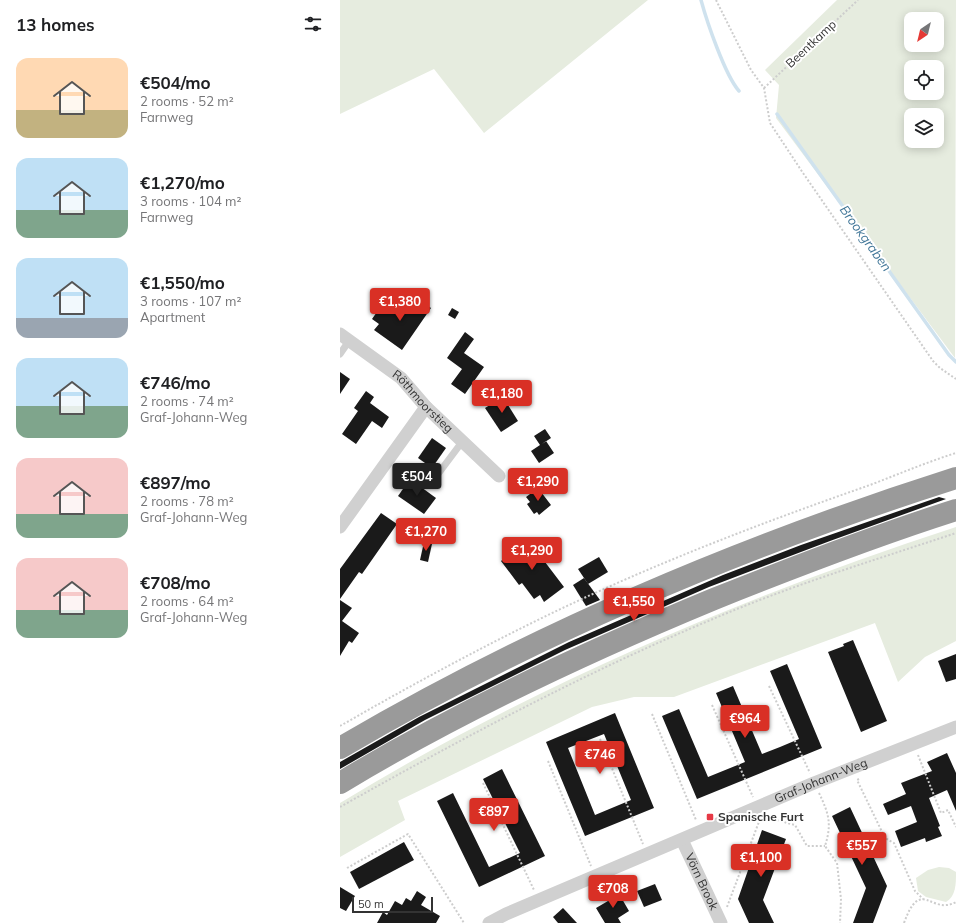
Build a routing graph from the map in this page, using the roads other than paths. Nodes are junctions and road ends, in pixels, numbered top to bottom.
1 (345, 337) edge
2 (340, 354) edge
3 (426, 407) junction
4 (462, 442) junction
5 (499, 476) dead end
6 (428, 478) dead end
7 (956, 478) edge
8 (956, 510) edge
9 (342, 521) edge
10 (956, 727) edge
11 (340, 748) edge
12 (340, 783) edge
13 (682, 840) junction
14 (510, 919) edge
15 (489, 923) edge
16 (721, 923) edge

1 - 2 lane
1 - 3 street, Röthmoorstieg
3 - 4 street, Röthmoorstieg
3 - 9 street
4 - 5 street, Röthmoorstieg
4 - 6 lane
7 - 11 highway
8 - 12 highway
10 - 13 street, Graf-Johann-Weg
13 - 14 street, Graf-Johann-Weg
13 - 16 street, Vörn Brook
14 - 15 street, Graf-Johann-Weg

